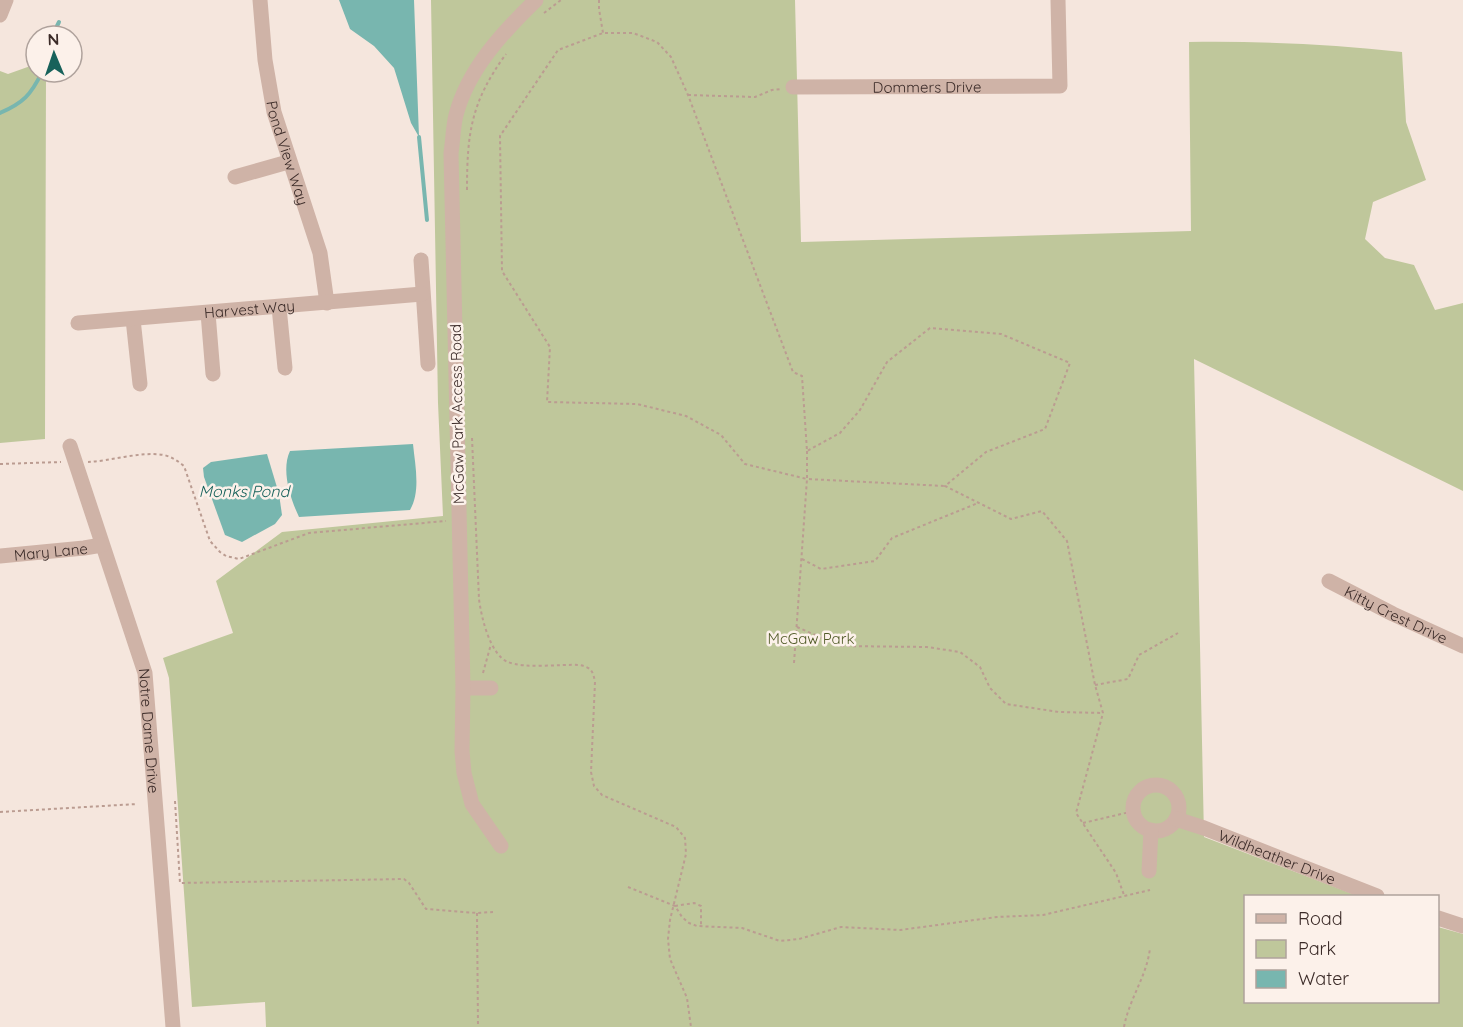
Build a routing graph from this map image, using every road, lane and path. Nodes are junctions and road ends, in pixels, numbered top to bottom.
1 (6, 0) edge
2 (260, 0) edge
3 (536, 0) edge
4 (561, 0) edge
5 (599, 0) edge
6 (1058, 0) edge
7 (0, 15) edge
8 (537, 19) dead end
9 (603, 33) junction
10 (507, 52) dead end
11 (793, 87) joint
12 (688, 95) junction
13 (288, 162) junction
14 (234, 177) dead end
15 (467, 195) dead end
16 (420, 260) dead end
17 (422, 294) junction
18 (327, 303) junction
19 (279, 307) junction
20 (208, 313) junction
21 (133, 319) junction
22 (78, 323) dead end
23 (428, 364) dead end
24 (285, 368) dead end
25 (213, 374) dead end
26 (140, 384) dead end
27 (472, 438) dead end
28 (70, 446) dead end
29 (807, 451) junction
30 (57, 462) dead end
31 (97, 462) dead end
32 (0, 464) edge
33 (807, 478) junction
34 (945, 486) junction
35 (979, 503) junction
36 (448, 521) dead end
37 (102, 544) junction
38 (0, 556) edge
39 (802, 559) junction
40 (1329, 581) dead end
41 (797, 627) junction
42 (1178, 633) dead end
43 (491, 643) junction
44 (1463, 646) edge
45 (794, 663) dead end
46 (1095, 686) junction
47 (463, 688) junction
48 (486, 688) joint
49 (1103, 713) junction
50 (175, 801) dead end
51 (137, 804) dead end
52 (1134, 811) junction
53 (0, 812) edge
54 (1176, 819) junction
55 (1083, 823) junction
56 (1151, 830) junction
57 (501, 846) dead end
58 (1149, 871) dead end
59 (628, 887) dead end
60 (1150, 890) dead end
61 (1372, 895) edge
62 (1124, 896) junction
63 (675, 906) junction
64 (493, 912) dead end
65 (477, 914) junction
66 (1439, 919) edge
67 (701, 926) junction
68 (1463, 926) edge
69 (1150, 948) dead end
70 (173, 1027) edge
71 (478, 1027) edge
72 (692, 1027) edge
73 (1124, 1027) edge

1 - 7 street
2 - 13 street, Pond View Way
3 - 47 street, McGaw Park Access Road
4 - 8 path
5 - 9 path
6 - 11 street, Dommers Drive
9 - 12 path
9 - 33 path
10 - 15 path
11 - 12 path
12 - 29 path
13 - 14 street
13 - 18 street, Pond View Way
16 - 17 street
17 - 18 street, Harvest Way
17 - 23 street
18 - 19 street, Harvest Way
19 - 20 street, Harvest Way
19 - 24 street
20 - 21 street, Harvest Way
20 - 25 street
21 - 22 street, Harvest Way
21 - 26 street
27 - 43 path
28 - 37 street, Notre Dame Drive
29 - 33 path
29 - 34 path
30 - 32 path
31 - 36 path
33 - 34 path
33 - 39 path
34 - 35 path
35 - 39 path
35 - 46 path
37 - 38 street, Mary Lane
37 - 70 street, Notre Dame Drive
39 - 41 path
40 - 44 street, Kitty Crest Drive
41 - 45 path
41 - 49 path
42 - 46 path
43 - 48 path
43 - 63 path
46 - 49 path
47 - 48 street
47 - 57 street, McGaw Park Access Road
49 - 55 path
50 - 65 path
51 - 53 path
52 - 54 street
52 - 55 path
52 - 56 street
54 - 56 street
54 - 61 street, Wildheather Drive
55 - 62 path
56 - 58 street
59 - 63 path
60 - 62 path
62 - 67 path
63 - 67 path
63 - 67 path
63 - 72 path
64 - 65 path
65 - 71 path
66 - 68 street
69 - 73 path

